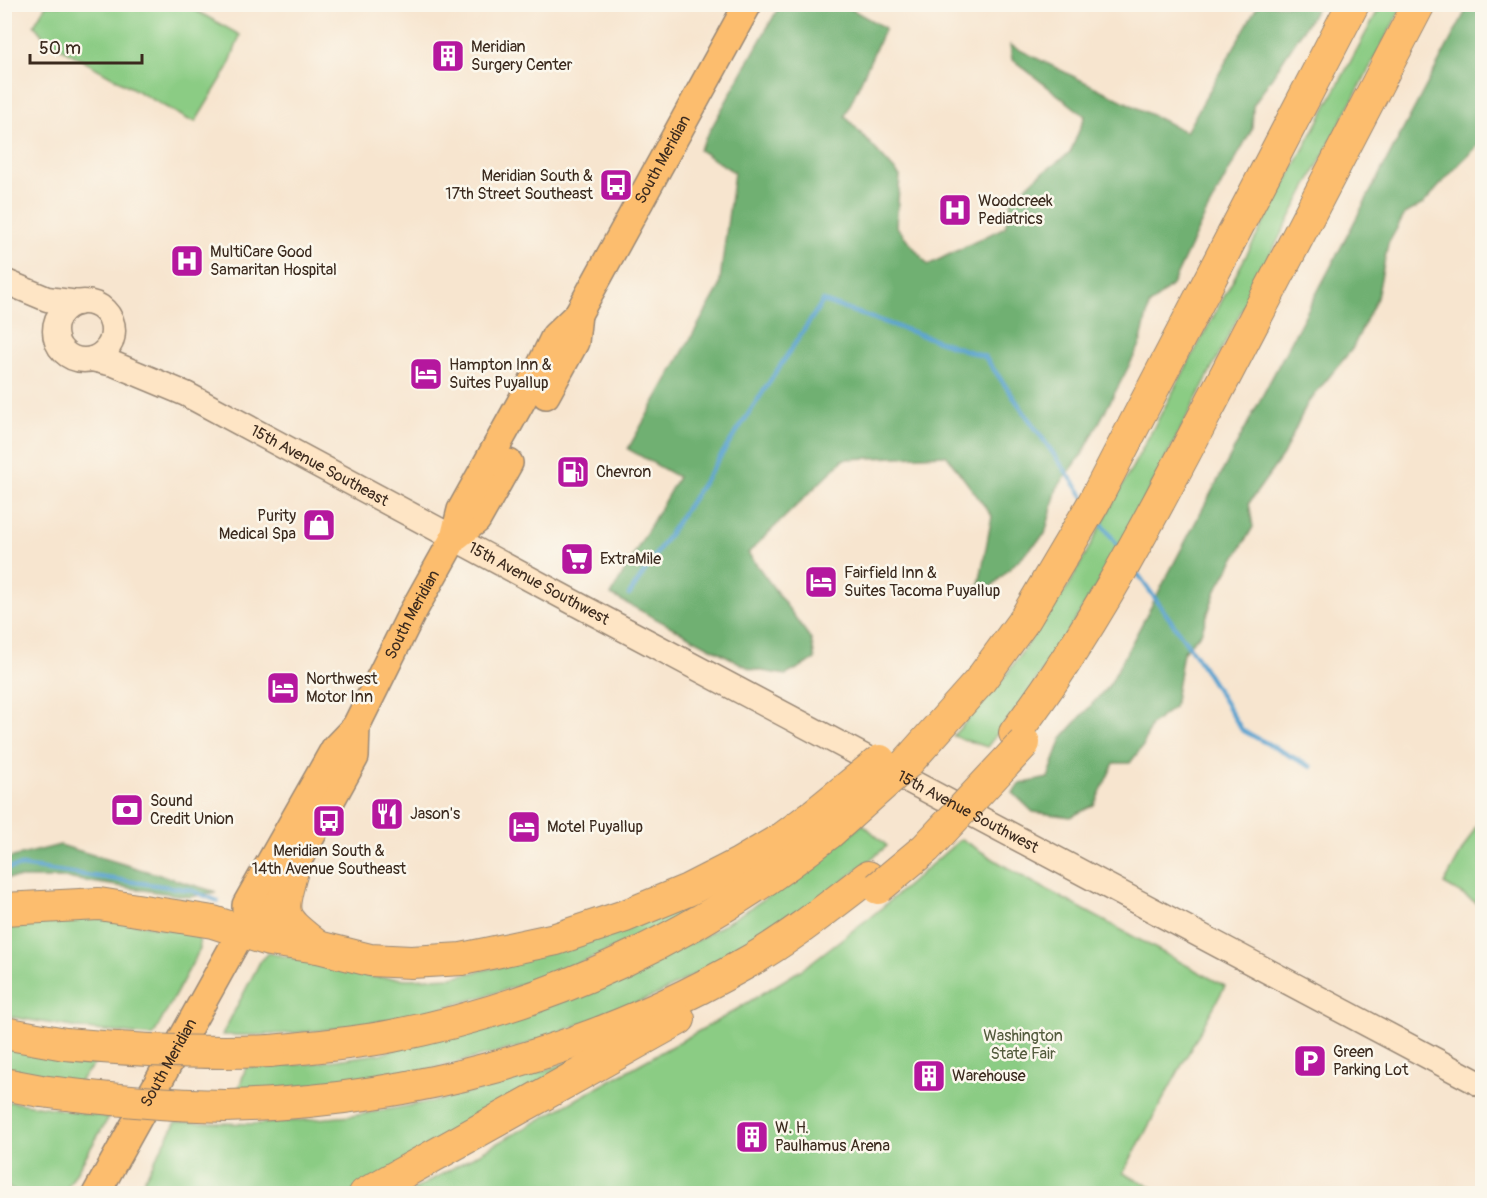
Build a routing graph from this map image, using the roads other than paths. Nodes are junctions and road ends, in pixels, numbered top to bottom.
1 (748, 4) edge
2 (1353, 4) edge
3 (1419, 4) edge
4 (4, 281) edge
5 (4, 292) edge
6 (78, 303) junction
7 (113, 329) junction
8 (55, 337) junction
9 (92, 359) junction
10 (186, 394) junction
11 (454, 538) junction
12 (356, 726) junction
13 (822, 823) junction
14 (292, 871) junction
15 (873, 883) junction
16 (4, 909) edge
17 (242, 932) junction
18 (318, 947) junction
19 (4, 1033) edge
20 (4, 1084) edge
21 (1482, 1085) edge
22 (96, 1194) edge
23 (365, 1194) edge

1 - 11 main road, South Meridian
2 - 13 highway, bridge
3 - 15 highway
4 - 6 street
5 - 8 street
6 - 7 street
6 - 8 street
7 - 9 street
7 - 10 street, 15th Avenue Southeast
8 - 9 street
9 - 10 street, 15th Avenue Southeast
10 - 11 street, 15th Avenue Southeast
11 - 12 main road, South Meridian
11 - 21 street, 15th Avenue Southwest
12 - 14 main road, South Meridian
12 - 17 main road, South Meridian
13 - 18 highway
13 - 19 highway, bridge
14 - 17 main road, South Meridian
14 - 18 highway
15 - 20 highway, bridge
15 - 23 highway
16 - 17 highway
17 - 18 highway
17 - 22 main road, South Meridian

